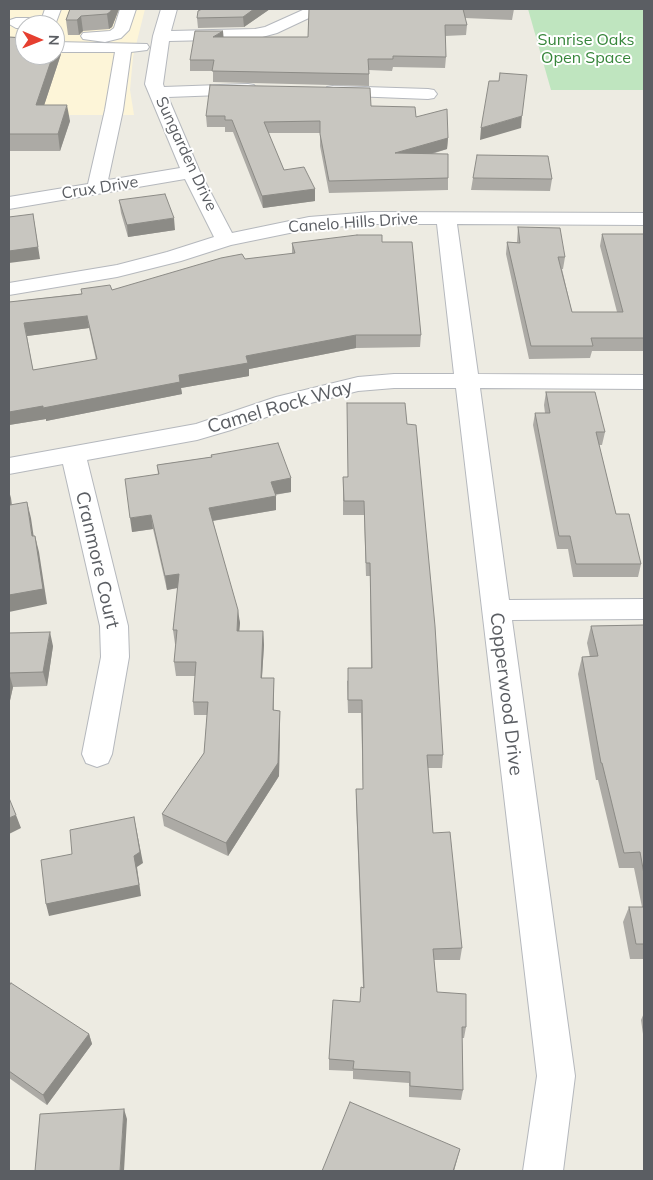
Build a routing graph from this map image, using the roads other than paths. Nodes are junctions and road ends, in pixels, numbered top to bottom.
1 (128, 9) edge
2 (169, 9) edge
3 (386, 9) edge
4 (17, 13) edge
5 (65, 31) edge
6 (10, 39) edge
7 (160, 42) junction
8 (65, 47) edge
9 (124, 47) junction
10 (265, 90) edge
11 (313, 90) edge
12 (157, 93) junction
13 (428, 94) dead end
14 (192, 172) junction
15 (97, 188) junction
16 (9, 203) edge
17 (446, 218) junction
18 (644, 219) edge
19 (226, 240) junction
20 (9, 289) edge
21 (466, 380) junction
22 (644, 382) edge
23 (73, 455) junction
24 (9, 466) edge
25 (495, 610) junction
26 (644, 610) edge
27 (97, 754) dead end
28 (543, 1171) edge

1 - 5 street
2 - 7 street, Sungarden Drive
3 - 7 street
4 - 6 street
7 - 9 street
7 - 12 street, Sungarden Drive
8 - 9 street
9 - 15 street
10 - 12 street
11 - 13 street
12 - 14 street, Sungarden Drive
14 - 15 street, Crux Drive
14 - 19 street, Sungarden Drive
15 - 16 street, Crux Drive
17 - 18 street, Canelo Hills Drive
17 - 19 street, Canelo Hills Drive
17 - 21 street, Copperwood Drive
19 - 20 street, Canelo Hills Drive
21 - 22 street, Camel Rock Way
21 - 23 street, Camel Rock Way
21 - 25 street, Copperwood Drive
23 - 24 street, Camel Rock Way
23 - 27 street, Cranmore Court
25 - 26 street
25 - 28 street, Copperwood Drive

